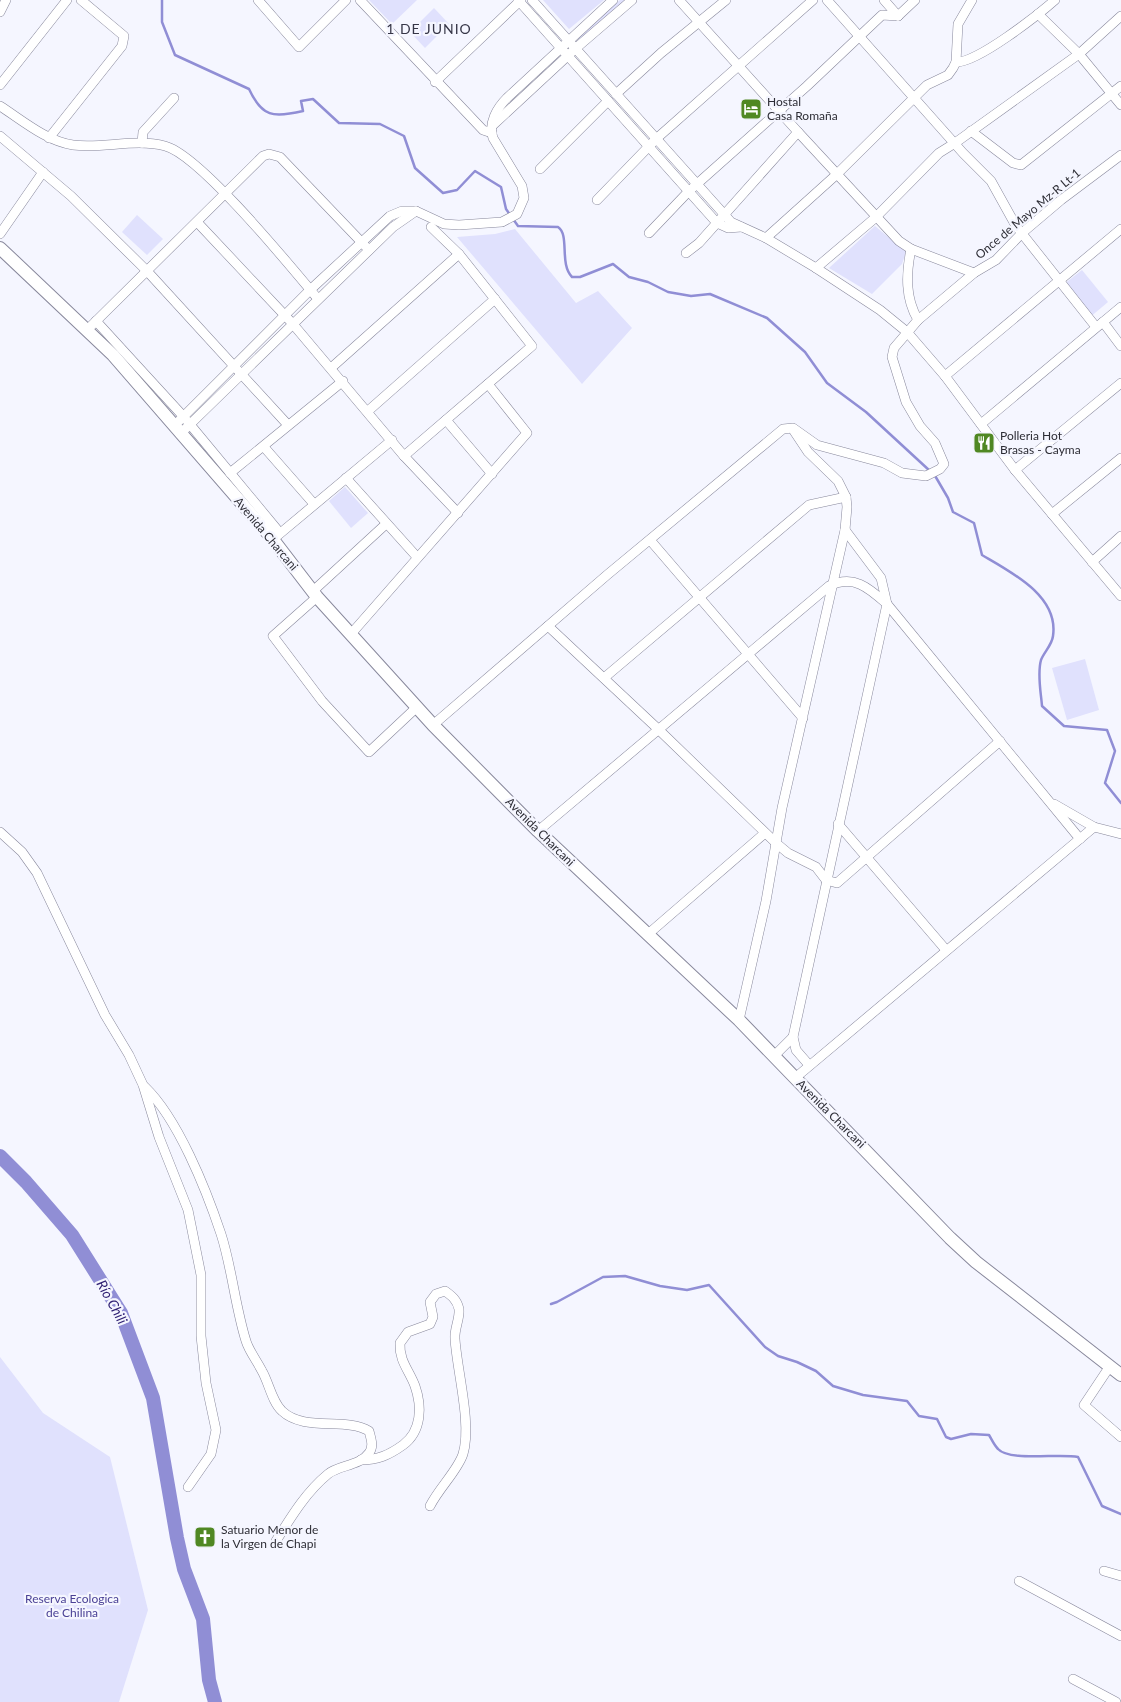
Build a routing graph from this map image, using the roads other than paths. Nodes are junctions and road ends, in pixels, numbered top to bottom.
1 (6, 0) edge
2 (67, 0) edge
3 (81, 0) edge
4 (258, 0) edge
5 (346, 0) edge
6 (360, 0) edge
7 (520, 0) edge
8 (532, 0) edge
9 (614, 0) edge
10 (632, 0) edge
11 (679, 0) edge
12 (726, 0) edge
13 (813, 0) edge
14 (827, 0) edge
15 (884, 0) edge
16 (915, 0) edge
17 (972, 0) edge
18 (1055, 0) edge
19 (0, 12) edge
20 (1038, 14) junction
21 (898, 16) junction
22 (1121, 16) edge
23 (700, 22) junction
24 (860, 36) junction
25 (568, 40) junction
26 (560, 48) junction
27 (574, 49) junction
28 (1079, 54) junction
29 (567, 56) junction
30 (956, 62) junction
31 (739, 66) junction
32 (435, 82) junction
33 (0, 85) edge
34 (1121, 86) edge
35 (1112, 93) junction
36 (616, 94) junction
37 (916, 97) junction
38 (174, 98) dead end
39 (608, 101) junction
40 (1121, 105) edge
41 (0, 106) edge
42 (778, 110) junction
43 (492, 129) junction
44 (798, 132) junction
45 (972, 132) junction
46 (0, 136) edge
47 (49, 138) junction
48 (656, 139) junction
49 (142, 143) junction
50 (955, 144) junction
51 (648, 147) junction
52 (1121, 155) edge
53 (540, 169) dead end
54 (43, 172) junction
55 (836, 175) junction
56 (697, 185) junction
57 (688, 192) junction
58 (224, 193) junction
59 (597, 200) dead end
60 (416, 211) junction
61 (724, 214) junction
62 (875, 218) junction
63 (196, 222) junction
64 (717, 223) junction
65 (431, 227) dead end
66 (741, 227) junction
67 (1121, 229) edge
68 (648, 233) dead end
69 (1022, 233) junction
70 (0, 234) edge
71 (766, 238) junction
72 (362, 243) junction
73 (0, 248) edge
74 (369, 250) junction
75 (911, 250) junction
76 (686, 253) dead end
77 (459, 254) junction
78 (816, 268) junction
79 (147, 270) junction
80 (974, 273) junction
81 (1060, 281) junction
82 (310, 290) junction
83 (318, 299) junction
84 (495, 299) junction
85 (1121, 307) edge
86 (285, 315) junction
87 (918, 320) junction
88 (292, 323) junction
89 (1099, 324) junction
90 (91, 326) junction
91 (907, 332) junction
92 (1121, 346) edge
93 (234, 366) junction
94 (331, 368) junction
95 (241, 374) junction
96 (945, 376) junction
97 (342, 381) junction
98 (1121, 383) edge
99 (488, 384) junction
100 (368, 411) junction
101 (183, 416) junction
102 (446, 420) junction
103 (190, 424) junction
104 (981, 424) junction
105 (288, 425) junction
106 (793, 428) junction
107 (177, 430) junction
108 (392, 440) junction
109 (264, 447) junction
110 (404, 456) junction
111 (1121, 458) edge
112 (1015, 470) junction
113 (230, 473) junction
114 (492, 474) junction
115 (346, 478) junction
116 (846, 497) junction
117 (314, 504) junction
118 (458, 513) junction
119 (1052, 514) junction
120 (386, 524) junction
121 (845, 530) junction
122 (276, 536) junction
123 (1121, 536) edge
124 (650, 540) junction
125 (417, 557) junction
126 (1092, 562) junction
127 (835, 583) junction
128 (315, 594) junction
129 (1121, 596) edge
130 (700, 597) junction
131 (887, 604) junction
132 (548, 626) junction
133 (351, 634) junction
134 (748, 654) junction
135 (604, 678) junction
136 (417, 707) junction
137 (803, 718) junction
138 (433, 724) junction
139 (658, 729) junction
140 (1000, 741) junction
141 (1050, 801) junction
142 (838, 824) junction
143 (1094, 826) junction
144 (538, 831) junction
145 (0, 832) edge
146 (765, 833) junction
147 (1121, 834) edge
148 (1080, 839) junction
149 (776, 843) junction
150 (866, 855) junction
151 (826, 880) junction
152 (647, 936) junction
153 (946, 950) junction
154 (739, 1020) junction
155 (793, 1037) junction
156 (774, 1056) junction
157 (809, 1066) junction
158 (795, 1078) junction
159 (143, 1085) junction
160 (1110, 1366) junction
161 (1121, 1375) edge
162 (1121, 1438) edge
163 (361, 1460) junction
164 (188, 1487) dead end
165 (430, 1506) dead end
166 (276, 1541) dead end
167 (1104, 1571) dead end
168 (1121, 1576) edge
169 (1019, 1581) dead end
170 (1121, 1636) edge
171 (1072, 1679) dead end
172 (1116, 1702) edge

1 - 19 street
2 - 33 street
3 - 47 street
4 - 5 street
6 - 32 street
7 - 26 street
7 - 32 street
8 - 25 street
9 - 25 street
10 - 27 street
11 - 23 street
12 - 23 street
13 - 31 street
14 - 24 street
15 - 21 street
16 - 21 street
17 - 30 street
18 - 20 street
20 - 28 street
20 - 30 street
21 - 24 street
22 - 28 street
23 - 31 street
23 - 36 street
24 - 37 street
24 - 42 street
25 - 26 street
25 - 27 street
26 - 29 street
26 - 43 street
27 - 29 street
27 - 36 street
28 - 35 street
28 - 45 street
29 - 39 street
29 - 43 street
30 - 37 street
31 - 42 street
31 - 48 street
32 - 43 street
34 - 35 street
35 - 40 street
35 - 45 street
36 - 48 street
37 - 50 street
37 - 55 street
38 - 49 street
39 - 51 street
39 - 53 street
41 - 47 street
42 - 44 street
42 - 56 street
43 - 60 street
44 - 55 street
44 - 61 street
45 - 50 street
46 - 54 street
47 - 49 street
48 - 51 street
48 - 56 street
49 - 58 street
50 - 62 street
50 - 69 street
51 - 57 street
51 - 59 street
52 - 69 street, Once de Mayo Mz-R Lt-1
54 - 70 street
54 - 79 street
55 - 62 street
55 - 71 street
56 - 57 street
56 - 61 street
57 - 64 street
57 - 68 street
58 - 63 street
58 - 72 street
58 - 82 street
60 - 72 street
60 - 74 street
61 - 64 street
61 - 66 street
62 - 75 street
62 - 78 street
63 - 79 street
63 - 86 street
64 - 66 street
64 - 76 street
65 - 77 street
66 - 71 street
67 - 81 street
69 - 80 street, Once de Mayo Mz-R Lt-1
69 - 81 street
71 - 78 street
72 - 74 street
72 - 82 street
73 - 90 main road, Avenida Charcani
74 - 83 street
75 - 80 street
75 - 87 street
77 - 84 street
77 - 94 street
78 - 91 street
79 - 90 street
79 - 93 street
80 - 87 street, Once de Mayo Mz-R Lt-1
81 - 89 street
81 - 96 street
82 - 83 street
82 - 86 street
83 - 88 street
84 - 99 street
84 - 100 street
85 - 89 street
86 - 88 street
86 - 93 street
87 - 91 street, Once de Mayo Mz-R Lt-1
88 - 94 street
88 - 95 street
89 - 92 street
89 - 104 street
90 - 101 street
90 - 107 main road, Avenida Charcani
91 - 96 street
91 - 106 street, Once de Mayo Mz-R Lt-1
93 - 95 street
93 - 101 street
94 - 97 street
95 - 103 street
95 - 105 street
96 - 104 street
97 - 100 street
97 - 105 street
98 - 112 street
99 - 102 street
99 - 114 street
100 - 108 street
101 - 103 street
101 - 107 street
102 - 110 street
102 - 114 street
103 - 107 street
103 - 113 street
104 - 112 street
105 - 109 street
106 - 116 street
106 - 124 street
107 - 122 main road, Avenida Charcani
108 - 110 street
108 - 115 street
109 - 113 street
109 - 117 street
110 - 118 street
111 - 119 street
112 - 119 street
113 - 122 street
114 - 118 street
115 - 117 street
115 - 120 street
116 - 121 street
116 - 130 street
117 - 122 street
118 - 125 street
119 - 126 street
120 - 125 street
120 - 128 street
121 - 127 street
121 - 131 street
122 - 128 main road, Avenida Charcani
123 - 126 street
124 - 130 street
124 - 132 street
125 - 133 street
126 - 129 street
127 - 131 street
127 - 134 street
127 - 137 street
128 - 133 main road, Avenida Charcani
128 - 136 street
130 - 134 street
130 - 135 street
131 - 140 street
131 - 142 street
132 - 135 street
132 - 138 street
133 - 136 main road, Avenida Charcani
134 - 137 street
134 - 139 street
135 - 139 street
136 - 138 main road, Avenida Charcani
137 - 149 street
138 - 144 main road, Avenida Charcani
139 - 144 street
139 - 146 street
140 - 141 street
140 - 150 street
141 - 143 street
141 - 148 street
142 - 150 street
142 - 151 street
143 - 147 street
143 - 148 street
144 - 152 main road, Avenida Charcani
145 - 159 street
146 - 149 street
146 - 152 street
148 - 153 street
149 - 151 street
149 - 154 street
150 - 151 street
150 - 153 street
151 - 155 street
152 - 154 main road, Avenida Charcani
153 - 157 street
154 - 156 main road, Avenida Charcani
155 - 156 street
155 - 157 street
156 - 158 main road, Avenida Charcani
157 - 158 street
158 - 160 main road, Avenida Charcani
159 - 163 street
159 - 164 street
160 - 161 main road, Avenida Charcani
160 - 162 street
163 - 165 street
163 - 166 street
167 - 168 street
169 - 170 street
171 - 172 street

